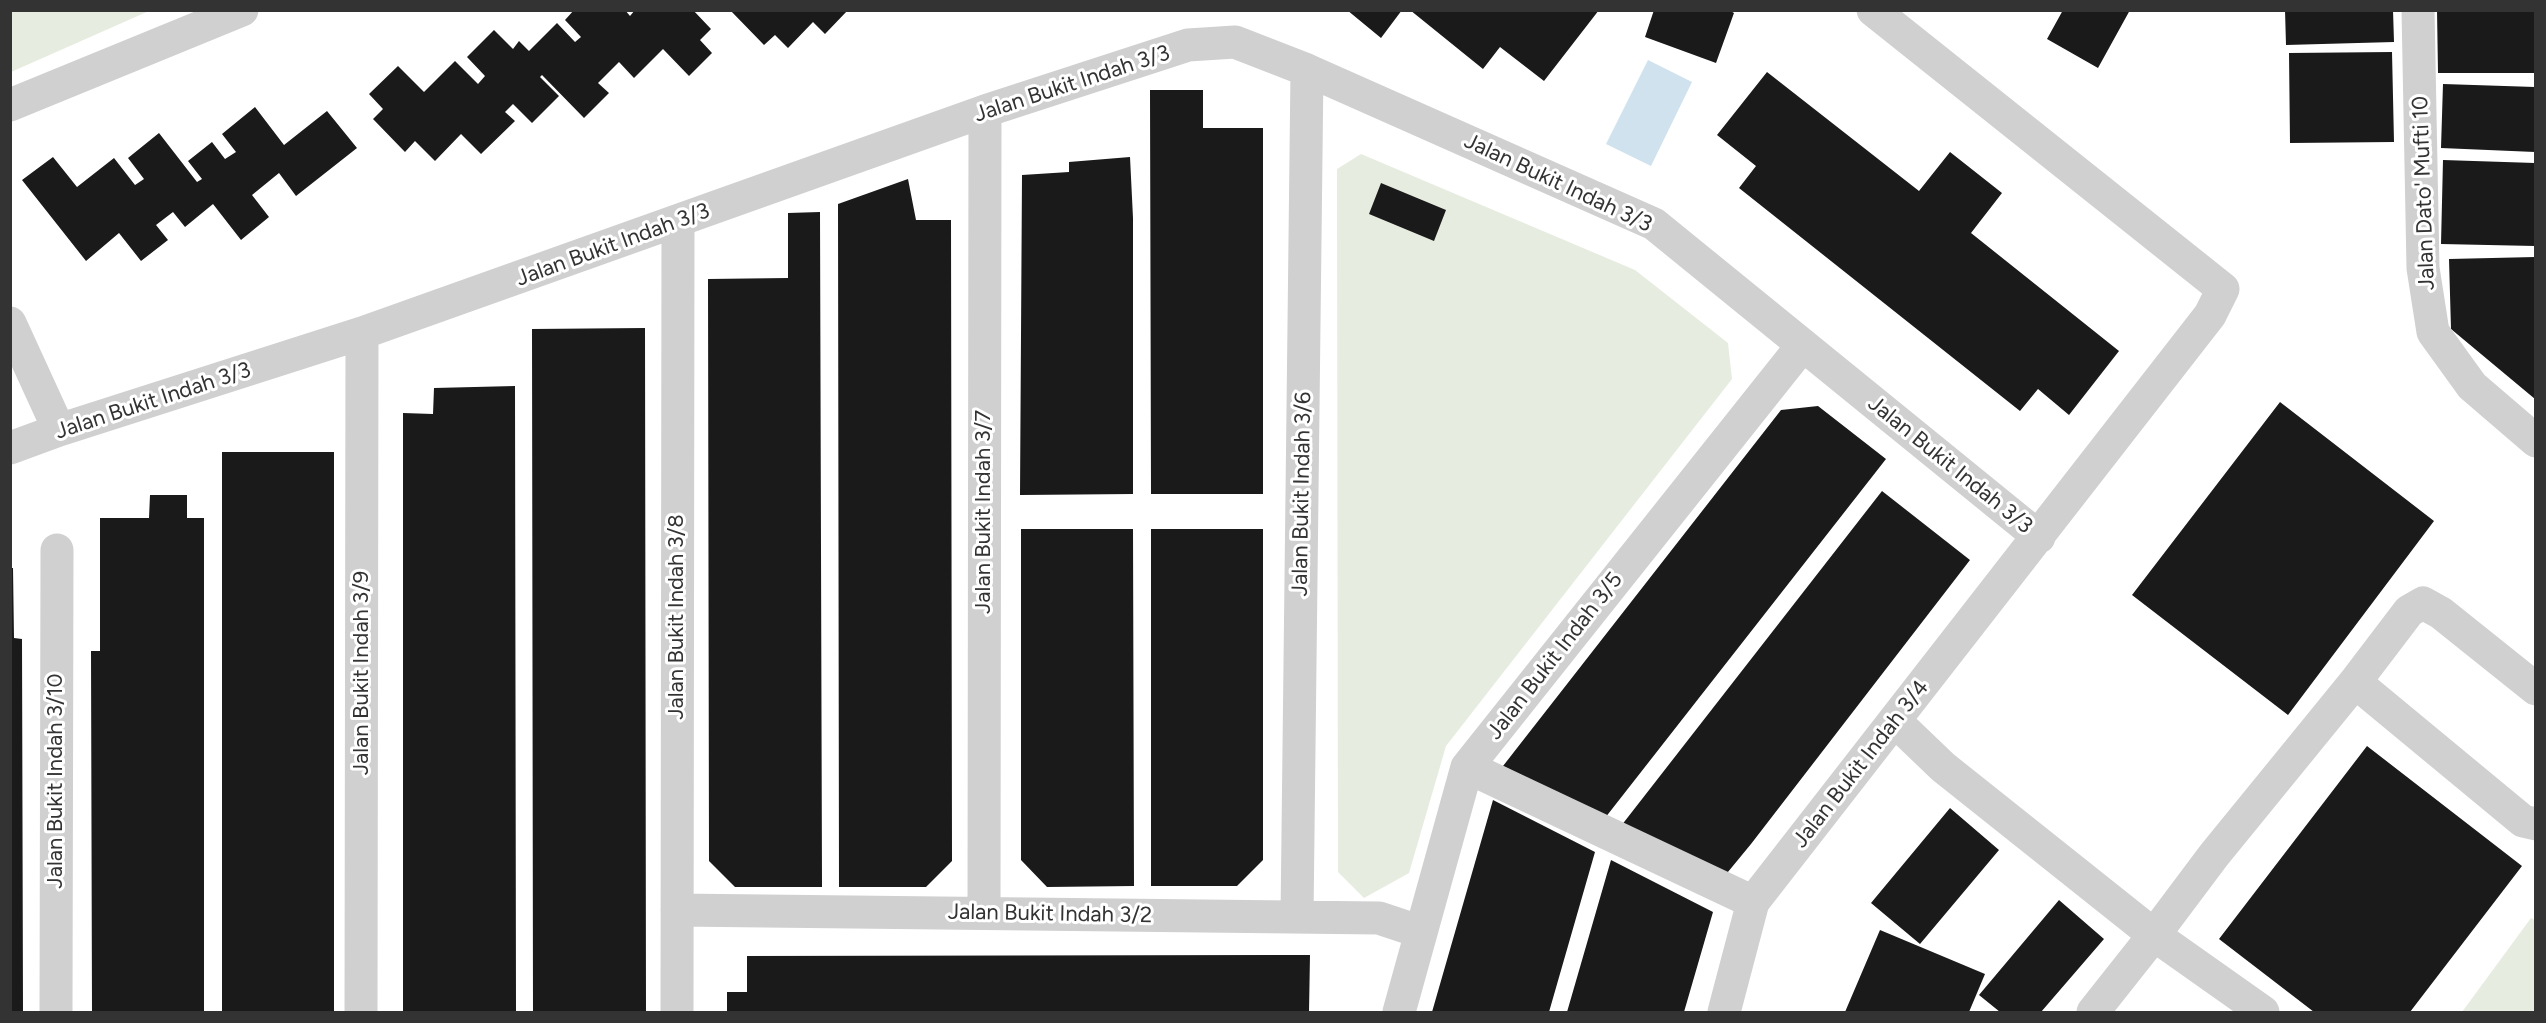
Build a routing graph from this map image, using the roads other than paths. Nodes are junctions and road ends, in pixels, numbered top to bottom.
1 (242, 10) edge
2 (1874, 10) edge
3 (2418, 10) edge
4 (1307, 70) junction
5 (10, 105) edge
6 (985, 111) junction
7 (678, 222) junction
8 (10, 323) edge
9 (362, 333) junction
10 (1802, 346) junction
11 (59, 430) junction
12 (2535, 441) edge
13 (10, 448) edge
14 (2039, 537) junction
15 (57, 550) dead end
16 (2355, 682) junction
17 (2535, 689) edge
18 (1895, 721) junction
19 (1467, 767) junction
20 (2535, 824) edge
21 (1753, 902) junction
22 (677, 910) junction
23 (984, 914) junction
24 (1297, 917) junction
25 (1421, 933) junction
26 (2154, 935) junction
27 (56, 1012) edge
28 (361, 1012) edge
29 (676, 1012) edge
30 (1399, 1012) edge
31 (1724, 1012) edge
32 (2092, 1012) edge
33 (2264, 1012) edge

1 - 5 street
2 - 14 street, Jalan Bukit Indah 3/4
3 - 12 street, Jalan Dato' Mufti 10
4 - 6 street, Jalan Bukit Indah 3/3
4 - 10 street, Jalan Bukit Indah 3/3
4 - 24 street, Jalan Bukit Indah 3/6
6 - 7 street, Jalan Bukit Indah 3/3
6 - 23 street, Jalan Bukit Indah 3/7
7 - 9 street, Jalan Bukit Indah 3/3
7 - 22 street, Jalan Bukit Indah 3/8
8 - 11 street
9 - 11 street, Jalan Bukit Indah 3/3
9 - 28 street, Jalan Bukit Indah 3/9
10 - 14 street, Jalan Bukit Indah 3/3
10 - 19 street, Jalan Bukit Indah 3/5
11 - 13 street, Jalan Bukit Indah 3/3
14 - 18 street, Jalan Bukit Indah 3/4
15 - 27 street, Jalan Bukit Indah 3/10
16 - 17 street
16 - 20 street
16 - 26 street
18 - 21 street, Jalan Bukit Indah 3/4
18 - 26 street
19 - 21 street
19 - 25 street, Jalan Bukit Indah 3/5
21 - 31 street, Jalan Bukit Indah 3/4
22 - 23 street, Jalan Bukit Indah 3/2
22 - 29 street, Jalan Bukit Indah 3/8
23 - 24 street, Jalan Bukit Indah 3/2
24 - 25 street, Jalan Bukit Indah 3/2
25 - 30 street, Jalan Bukit Indah 3/5
26 - 32 street
26 - 33 street

